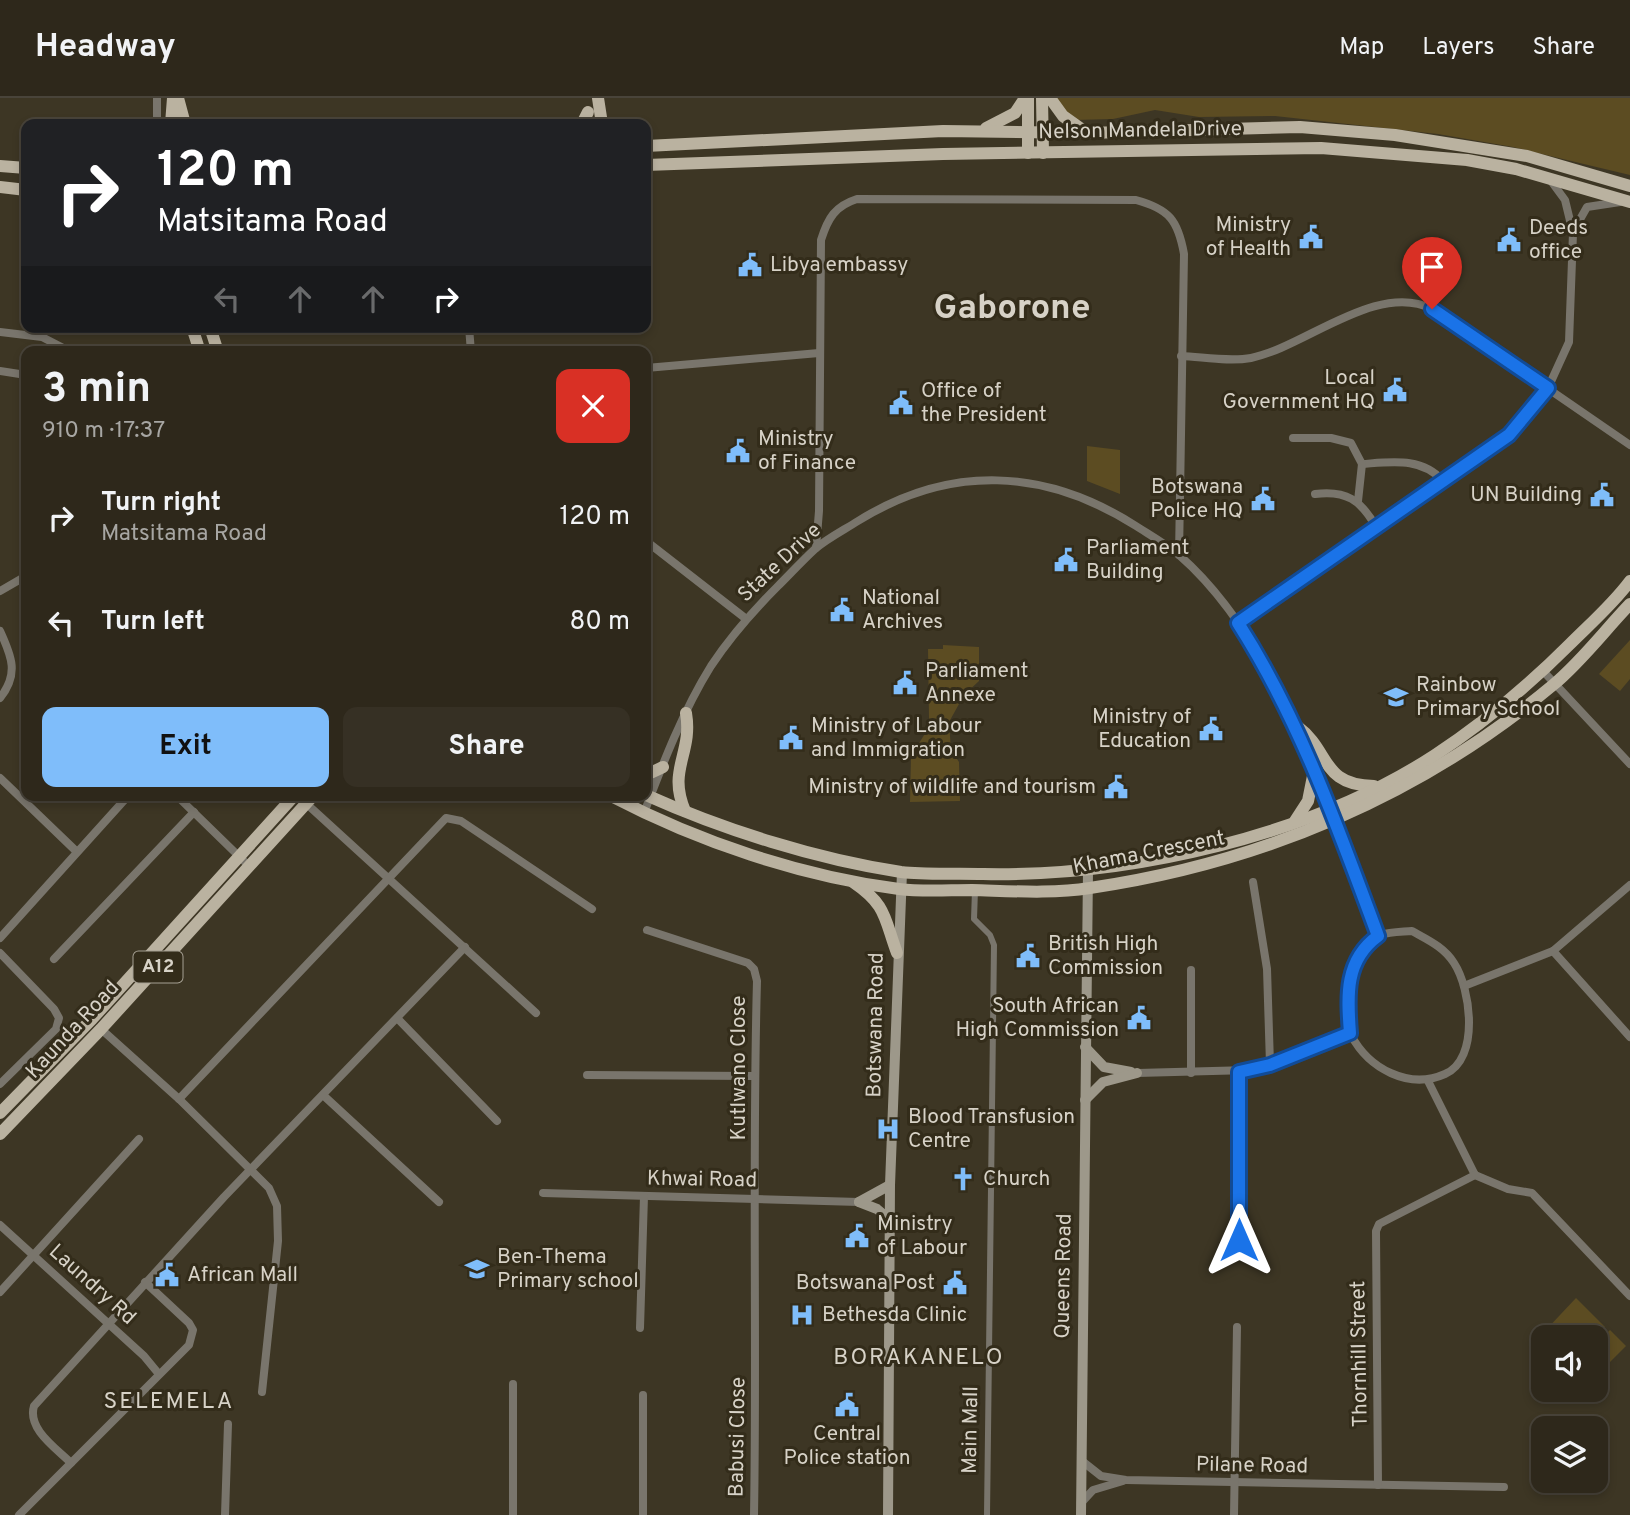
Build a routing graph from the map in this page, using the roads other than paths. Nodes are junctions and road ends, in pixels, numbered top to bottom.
1 (158, 98) edge
2 (176, 98) edge
3 (598, 98) edge
4 (1027, 98) edge
5 (1042, 98) edge
6 (1050, 98) edge
7 (588, 112) dead end
8 (157, 119) edge
9 (172, 119) edge
10 (178, 119) edge
11 (183, 119) edge
12 (584, 119) edge
13 (602, 119) edge
14 (979, 131) junction
15 (1042, 132) junction
16 (1028, 133) junction
17 (1087, 133) junction
18 (651, 145) edge
19 (1028, 153) junction
20 (1043, 153) junction
21 (651, 164) edge
22 (0, 166) edge
23 (21, 168) edge
24 (1548, 178) junction
25 (1630, 186) edge
26 (0, 187) edge
27 (20, 189) edge
28 (0, 195) edge
29 (1630, 202) edge
30 (1573, 233) junction
31 (0, 332) edge
32 (59, 346) edge
33 (819, 353) junction
34 (1181, 356) junction
35 (651, 368) edge
36 (0, 371) edge
37 (21, 374) edge
38 (1548, 388) junction
39 (1293, 438) dead end
40 (1630, 445) edge
41 (1362, 464) junction
42 (1443, 481) junction
43 (1315, 494) dead end
44 (1358, 502) junction
45 (1376, 527) junction
46 (651, 545) edge
47 (816, 548) junction
48 (1179, 555) junction
49 (21, 579) edge
50 (1630, 581) edge
51 (0, 591) edge
52 (1630, 604) edge
53 (745, 618) junction
54 (1238, 623) junction
55 (0, 631) edge
56 (1543, 671) junction
57 (1555, 684) junction
58 (0, 698) edge
59 (686, 713) junction
60 (1297, 726) junction
61 (1630, 764) edge
62 (663, 767) junction
63 (1314, 771) junction
64 (651, 773) edge
65 (0, 778) edge
66 (1378, 787) junction
67 (651, 790) edge
68 (651, 797) edge
69 (21, 798) edge
70 (24, 801) edge
71 (123, 801) edge
72 (182, 801) edge
73 (300, 801) edge
74 (301, 801) edge
75 (306, 801) edge
76 (621, 801) edge
77 (647, 801) edge
78 (1330, 807) junction
79 (685, 811) junction
80 (194, 812) junction
81 (644, 813) junction
82 (1295, 821) junction
83 (1336, 821) junction
84 (76, 850) junction
85 (240, 856) junction
86 (250, 866) junction
87 (1088, 870) junction
88 (902, 872) junction
89 (387, 877) junction
90 (847, 879) junction
91 (1253, 882) dead end
92 (1630, 885) edge
93 (1088, 888) junction
94 (901, 889) junction
95 (975, 890) junction
96 (592, 909) dead end
97 (647, 930) dead end
98 (1378, 936) junction
99 (0, 938) edge
100 (464, 947) junction
101 (1553, 951) junction
102 (0, 953) edge
103 (897, 953) junction
104 (54, 959) dead end
105 (1191, 971) dead end
106 (1464, 986) junction
107 (536, 1013) dead end
108 (397, 1018) junction
109 (101, 1029) junction
110 (1350, 1033) junction
111 (1630, 1037) edge
112 (1085, 1048) junction
113 (1270, 1065) junction
114 (1239, 1072) junction
115 (1137, 1073) junction
116 (1191, 1073) junction
117 (587, 1075) dead end
118 (754, 1076) junction
119 (1428, 1081) junction
120 (0, 1084) edge
121 (323, 1095) junction
122 (179, 1100) junction
123 (1085, 1100) junction
124 (0, 1112) edge
125 (497, 1121) dead end
126 (0, 1135) edge
127 (139, 1139) dead end
128 (252, 1169) junction
129 (1475, 1175) junction
130 (890, 1185) junction
131 (543, 1193) dead end
132 (645, 1196) junction
133 (757, 1198) junction
134 (439, 1202) dead end
135 (859, 1202) junction
136 (890, 1219) junction
137 (0, 1225) edge
138 (1239, 1240) dead end
139 (32, 1255) junction
140 (145, 1282) junction
141 (0, 1292) edge
142 (1630, 1296) edge
143 (108, 1323) junction
144 (1237, 1327) dead end
145 (640, 1328) dead end
146 (756, 1359) joint
147 (158, 1373) junction
148 (513, 1384) dead end
149 (262, 1392) dead end
150 (643, 1395) dead end
151 (228, 1424) dead end
152 (1082, 1461) junction
153 (71, 1463) junction
154 (1126, 1480) junction
155 (1234, 1484) junction
156 (1378, 1485) junction
157 (1504, 1487) dead end
158 (1081, 1509) edge
159 (19, 1515) edge
160 (225, 1515) edge
161 (513, 1515) edge
162 (643, 1515) edge
163 (754, 1515) edge
164 (888, 1515) edge
165 (987, 1515) edge
166 (1234, 1515) edge

1 - 8 street
2 - 9 main road
2 - 10 street
2 - 11 main road
3 - 13 main road
4 - 14 main road
4 - 16 main road
5 - 15 main road
6 - 17 main road
7 - 12 main road
14 - 16 main road, Nelson Mandela Drive
14 - 18 main road, Nelson Mandela Drive
15 - 16 main road, Nelson Mandela Drive
15 - 17 main road, Nelson Mandela Drive
15 - 20 main road
16 - 19 main road
17 - 25 main road, Nelson Mandela Drive
19 - 20 main road, Nelson Mandela Drive
19 - 21 main road, Nelson Mandela Drive
20 - 24 main road, Nelson Mandela Drive
22 - 23 main road
24 - 29 main road, Nelson Mandela Drive
24 - 30 street
26 - 27 main road
27 - 28 main road
29 - 30 street
30 - 38 street
31 - 32 street
33 - 34 street
33 - 35 street
33 - 47 street
34 - 38 street
34 - 48 street
36 - 37 street
38 - 40 street
38 - 42 street
39 - 41 street
41 - 42 street
41 - 44 street
42 - 45 street
43 - 44 street
44 - 45 street
45 - 54 street
46 - 53 street
47 - 48 street, State Drive
47 - 53 street, State Drive
48 - 54 street, State Drive
49 - 51 street
50 - 56 main road, Khama Crescent
52 - 57 main road, Khama Crescent
53 - 59 street, State Drive
54 - 60 street, State Drive
55 - 58 street
56 - 57 street
56 - 66 main road, Khama Crescent
57 - 61 street
57 - 83 main road, Khama Crescent
59 - 62 street, State Drive
59 - 79 main road
60 - 63 street, State Drive
60 - 66 main road
62 - 64 main road
62 - 67 street, State Drive
63 - 78 street, State Drive
63 - 82 main road
65 - 69 street
66 - 78 main road, Khama Crescent
68 - 79 main road, Khama Crescent
70 - 84 street
71 - 84 street
72 - 80 street
73 - 85 main road, Kaunda Road / A12
74 - 86 main road, Kaunda Road / A12
75 - 89 street
76 - 81 main road, Khama Crescent
77 - 81 street, State Drive
78 - 82 main road, Khama Crescent
78 - 83 street, State Drive
79 - 88 main road, Khama Crescent
80 - 85 street
80 - 104 street
81 - 90 main road, Khama Crescent
82 - 87 main road, Khama Crescent
83 - 93 main road, Khama Crescent
83 - 98 street, State Drive
84 - 99 street
85 - 86 street
85 - 124 main road, Kaunda Road / A12
86 - 109 main road, Kaunda Road / A12
87 - 88 main road, Khama Crescent
87 - 93 main road, Queens Road
88 - 94 main road, Botswana Road
89 - 96 street
89 - 100 street
89 - 122 street
90 - 94 main road, Khama Crescent
90 - 103 main road
91 - 113 street
92 - 101 street
93 - 95 main road, Khama Crescent
93 - 112 main road, Queens Road
94 - 95 main road, Khama Crescent
94 - 103 main road, Botswana Road
95 - 165 street, Main Mall
97 - 118 street, Kutlwano Close
98 - 106 street
98 - 110 street
100 - 107 street
100 - 108 street
101 - 106 street
101 - 111 street
102 - 120 street
103 - 130 main road, Botswana Road
105 - 116 street
106 - 119 street
108 - 121 street
108 - 125 street
109 - 122 street
109 - 126 main road, Kaunda Road / A12
110 - 113 street
110 - 119 street
112 - 115 main road
112 - 123 main road, Queens Road
113 - 114 street
114 - 116 street
114 - 138 street
115 - 116 street
115 - 123 main road
117 - 118 street
118 - 133 street, Kutlwano Close
119 - 129 street
121 - 128 street
121 - 134 street
122 - 128 street
123 - 152 main road, Queens Road
127 - 139 street
128 - 140 street
128 - 149 street
129 - 142 street
129 - 156 street, Thornhill Street
130 - 135 main road
130 - 136 main road, Botswana Road
131 - 132 street, Khwai Road
132 - 133 street, Khwai Road
132 - 145 street
133 - 135 street, Khwai Road
133 - 146 street, Kutlwano Close
135 - 136 main road
136 - 164 main road, Botswana Road
137 - 139 street, Laundry Rd
139 - 141 street
139 - 143 street, Laundry Rd
140 - 143 street
140 - 147 street
143 - 147 street, Laundry Rd
143 - 153 street
144 - 155 street
146 - 163 street, Babusi Close
147 - 153 street
148 - 161 street
150 - 162 street
151 - 160 street
152 - 154 street
152 - 158 main road, Queens Road
153 - 159 street
154 - 155 street, Pilane Road
154 - 158 street
155 - 156 street, Pilane Road
155 - 166 street
156 - 157 street, Pilane Road

